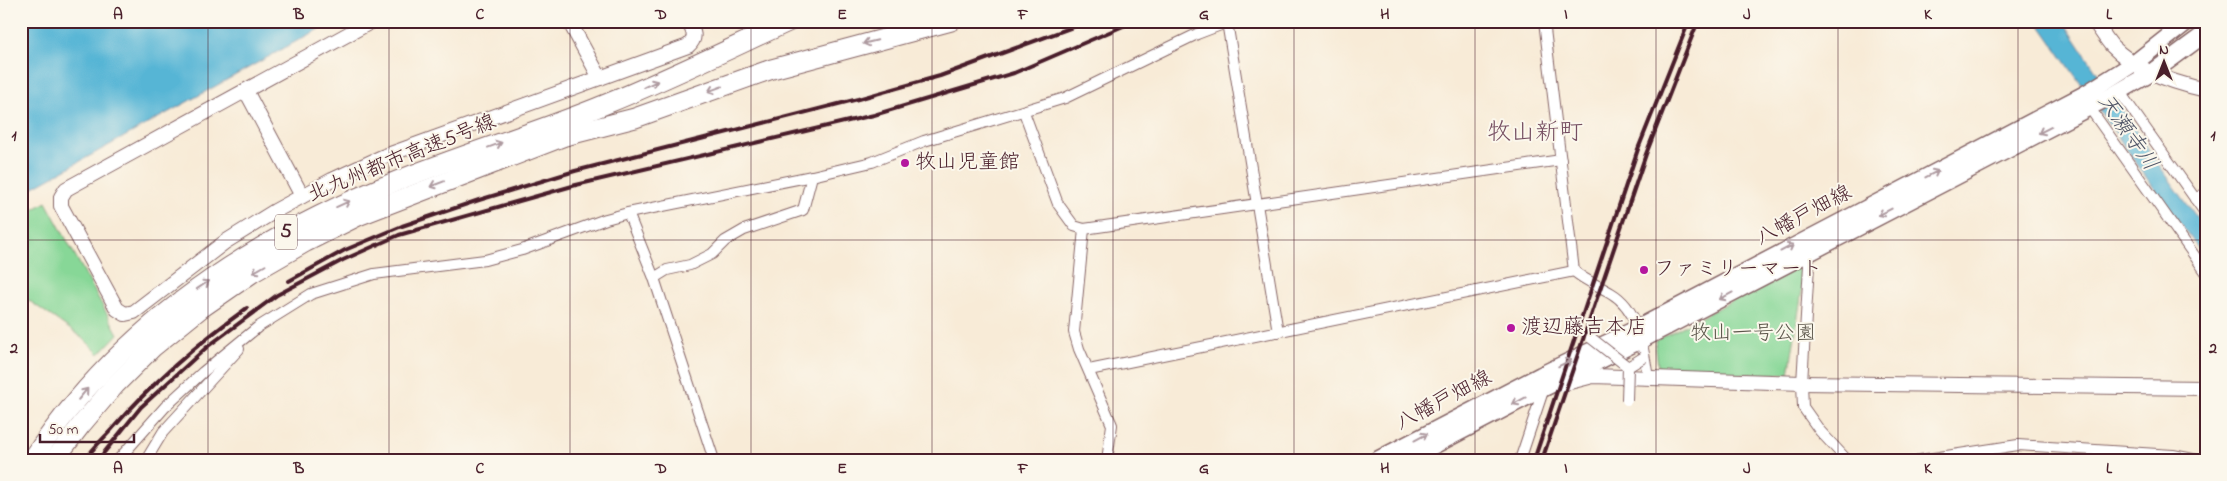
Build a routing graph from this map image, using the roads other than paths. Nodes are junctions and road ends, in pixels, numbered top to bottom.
1 (372, 21) edge
2 (569, 21) edge
3 (688, 21) edge
4 (790, 21) edge
5 (951, 21) edge
6 (1544, 21) edge
7 (2094, 21) edge
8 (2188, 21) edge
9 (1229, 22) edge
10 (2206, 33) edge
11 (2136, 62) junction
12 (2153, 72) junction
13 (600, 78) junction
14 (2113, 89) junction
15 (2206, 90) edge
16 (246, 91) junction
17 (2088, 103) junction
18 (1024, 112) junction
19 (1561, 160) junction
20 (812, 176) junction
21 (2206, 193) edge
22 (302, 196) junction
23 (2195, 198) junction
24 (1257, 205) junction
25 (628, 213) junction
26 (2206, 214) edge
27 (1084, 229) junction
28 (1807, 253) junction
29 (1574, 271) junction
30 (2206, 272) edge
31 (654, 278) junction
32 (258, 327) junction
33 (1278, 332) junction
34 (1640, 334) junction
35 (1591, 338) dead end
36 (1644, 358) dead end
37 (1628, 368) junction
38 (1089, 370) junction
39 (1648, 378) junction
40 (1802, 383) junction
41 (1544, 388) junction
42 (2206, 388) edge
43 (1627, 400) dead end
44 (32, 460) edge
45 (54, 460) edge
46 (118, 460) edge
47 (146, 460) edge
48 (714, 460) edge
49 (1107, 460) edge
50 (1377, 460) edge
51 (1406, 460) edge
52 (1520, 460) edge
53 (1847, 460) edge
54 (1920, 460) edge
55 (2198, 460) edge

1 - 16 street
2 - 13 street
3 - 13 street
44 -> 4 highway, 北九州都市高速5号線 / 5
5 -> 45 highway, 北九州都市高速5号線 / 5
6 - 19 street
7 - 11 street
8 - 11 main road, 八幡戸畑線
9 - 18 street
9 - 24 street
10 - 12 main road, 八幡戸畑線
11 - 12 street
11 - 14 main road, 八幡戸畑線
12 - 14 main road, 八幡戸畑線
12 - 15 street
13 - 22 street
14 - 17 main road, 八幡戸畑線
14 - 23 street
16 - 22 street
16 - 22 street
17 -> 28 main road, 八幡戸畑線
17 - 30 street
34 -> 17 main road, 八幡戸畑線
18 - 20 street
18 - 27 street
19 - 24 street
19 - 29 street
20 - 25 street
20 - 31 street
21 - 23 street
23 - 26 street
24 - 27 street
24 - 33 street
25 - 31 street
25 - 32 street
27 - 38 street
28 -> 34 main road, 八幡戸畑線
28 - 40 street
29 - 33 street
29 - 34 street
31 - 48 street
32 - 46 street
32 - 47 street
33 - 38 street
34 - 39 street
34 - 41 main road, 八幡戸畑線
50 -> 34 main road, 八幡戸畑線
35 - 37 street, bridge
36 - 37 street, bridge
37 - 43 street, bridge
38 - 49 street
39 - 40 street
39 - 41 street
40 - 42 street
40 - 53 street
41 -> 51 main road, 八幡戸畑線
41 - 52 street
54 - 55 street

